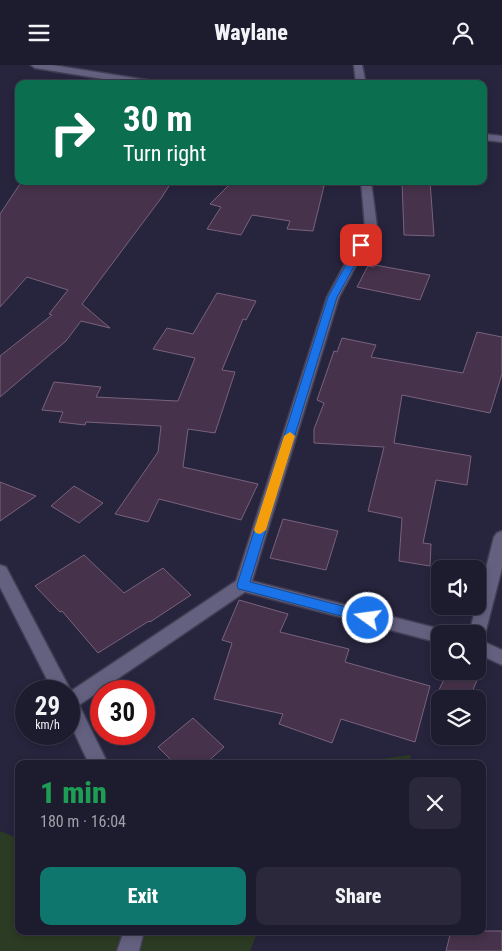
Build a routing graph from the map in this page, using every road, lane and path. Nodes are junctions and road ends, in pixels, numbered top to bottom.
1 (39, 65) edge
2 (358, 65) edge
3 (93, 75) junction
4 (89, 80) edge
5 (126, 80) edge
6 (360, 80) edge
7 (487, 137) edge
8 (502, 139) edge
9 (366, 185) edge
10 (502, 537) edge
11 (0, 571) edge
12 (243, 585) junction
13 (479, 625) edge
14 (431, 634) edge
15 (486, 650) edge
16 (502, 658) edge
17 (56, 680) edge
18 (80, 696) edge
19 (80, 725) edge
20 (97, 760) edge
21 (133, 935) edge
22 (128, 951) edge

1 - 3 street
2 - 6 street
3 - 4 street
3 - 5 street
7 - 8 street
9 - 12 street
10 - 13 street
11 - 17 street
12 - 14 street
12 - 18 street
15 - 16 street
19 - 20 street
21 - 22 street

